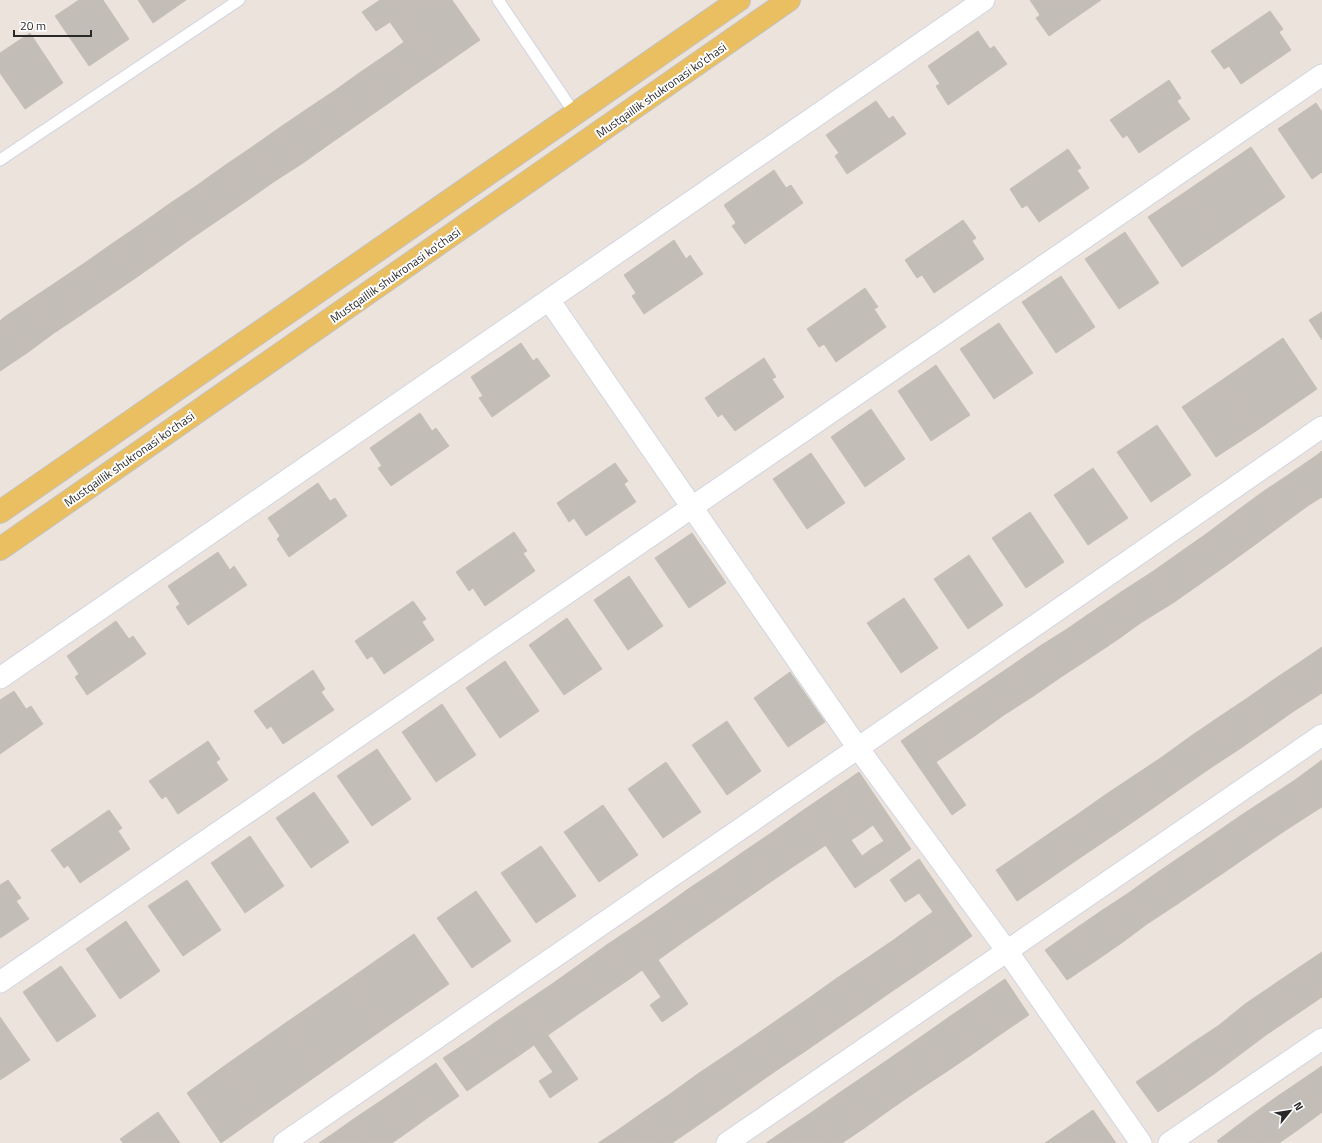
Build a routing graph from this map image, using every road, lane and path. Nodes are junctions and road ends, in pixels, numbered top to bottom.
1 (239, 0) edge
2 (498, 0) edge
3 (739, 0) edge
4 (789, 0) edge
5 (984, 0) edge
6 (1322, 75) edge
7 (575, 114) junction
8 (0, 160) edge
9 (549, 300) junction
10 (1322, 427) edge
11 (692, 508) junction
12 (0, 512) edge
13 (0, 549) edge
14 (0, 678) edge
15 (1322, 735) edge
16 (858, 748) junction
17 (1007, 951) junction
18 (0, 982) edge
19 (1322, 1039) edge
20 (284, 1143) edge
21 (727, 1143) edge
22 (1141, 1143) edge
23 (1169, 1143) edge

1 - 8 lane
2 - 7 lane
3 - 7 main road
4 - 13 main road, Mustqaillik shukronasi ko'chasi
5 - 9 street
6 - 11 street
7 - 12 main road
9 - 11 street
9 - 14 street
10 - 16 street
11 - 16 street
11 - 18 street
15 - 17 street
16 - 17 street
16 - 20 street
17 - 21 street
17 - 22 street
19 - 23 street

